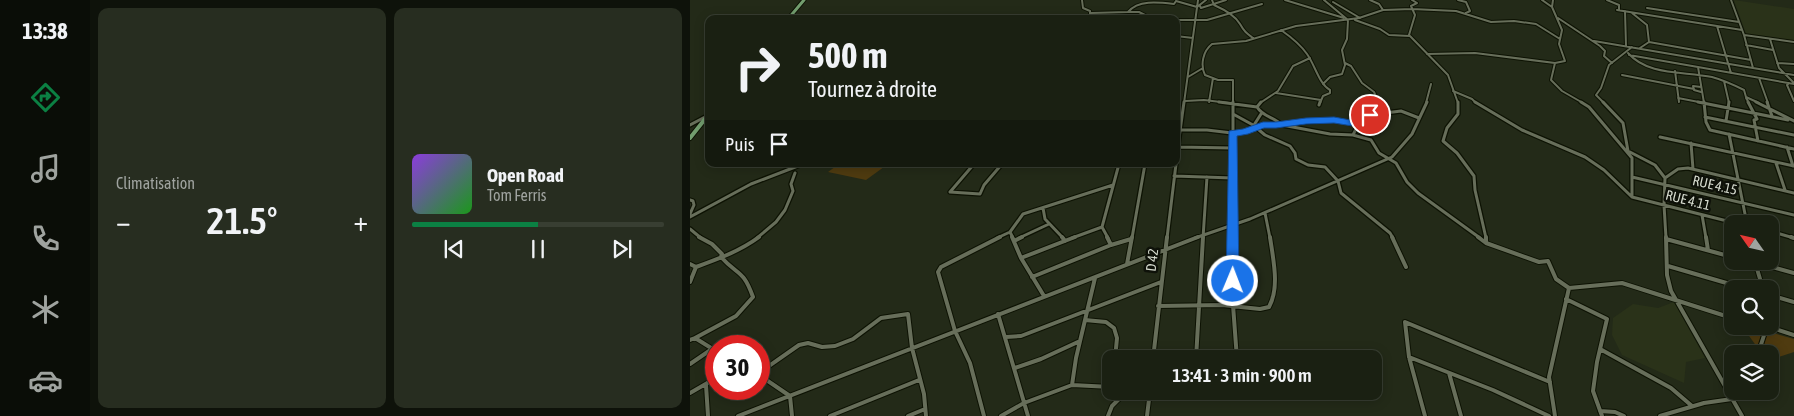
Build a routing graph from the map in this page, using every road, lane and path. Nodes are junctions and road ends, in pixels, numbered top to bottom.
1 (804, 0) edge
2 (1082, 0) edge
3 (1176, 0) edge
4 (1198, 0) edge
5 (1206, 0) edge
6 (1212, 0) edge
7 (1226, 0) edge
8 (1285, 0) edge
9 (1324, 0) edge
10 (1370, 0) edge
11 (1412, 0) edge
12 (1458, 0) edge
13 (1542, 0) edge
14 (1553, 0) edge
15 (1607, 0) edge
16 (1732, 0) edge
17 (1334, 1) edge
18 (1262, 4) dead end
19 (1214, 5) junction
20 (1199, 7) junction
21 (1334, 7) junction
22 (1552, 7) junction
23 (1647, 8) dead end
24 (1412, 9) junction
25 (1383, 10) junction
26 (1617, 10) dead end
27 (1626, 11) junction
28 (1128, 12) junction
29 (1091, 13) joint
30 (1228, 13) junction
31 (1466, 13) junction
32 (792, 15) edge
33 (1145, 15) edge
34 (1359, 18) junction
35 (1558, 18) junction
36 (1345, 19) junction
37 (1351, 19) junction
38 (1180, 20) edge
39 (1195, 22) junction
40 (1364, 22) junction
41 (1739, 22) junction
42 (1717, 26) junction
43 (1281, 30) junction
44 (1742, 30) junction
45 (1744, 35) junction
46 (1180, 36) edge
47 (1410, 36) junction
48 (1193, 38) junction
49 (1253, 39) junction
50 (1770, 39) junction
51 (1560, 40) junction
52 (1594, 41) junction
53 (1649, 42) junction
54 (1794, 42) edge
55 (1746, 45) junction
56 (1626, 46) junction
57 (1632, 47) junction
58 (1640, 48) junction
59 (1773, 50) junction
60 (1427, 54) junction
61 (1628, 54) junction
62 (1677, 55) junction
63 (1726, 55) junction
64 (1310, 58) junction
65 (1750, 60) junction
66 (1345, 62) junction
67 (1555, 63) junction
68 (1612, 63) junction
69 (1728, 63) junction
70 (1777, 63) junction
71 (1679, 64) junction
72 (1794, 64) edge
73 (1698, 67) junction
74 (1202, 68) junction
75 (1753, 68) junction
76 (1675, 71) junction
77 (1731, 73) junction
78 (1785, 73) junction
79 (1622, 75) dead end
80 (1699, 75) junction
81 (1794, 75) edge
82 (1188, 77) junction
83 (1212, 78) junction
84 (1759, 78) junction
85 (1724, 81) junction
86 (1789, 83) junction
87 (1323, 84) junction
88 (1431, 84) dead end
89 (1794, 84) edge
90 (1676, 85) junction
91 (1701, 87) junction
92 (1694, 89) junction
93 (1453, 91) junction
94 (1702, 92) junction
95 (1276, 93) junction
96 (1746, 97) junction
97 (1321, 100) junction
98 (1185, 101) junction
99 (1794, 101) edge
100 (1209, 102) junction
101 (1233, 102) junction
102 (1703, 103) junction
103 (1319, 105) dead end
104 (1257, 107) junction
105 (1728, 108) junction
106 (1769, 109) junction
107 (1384, 112) junction
108 (1753, 113) junction
109 (1233, 114) junction
110 (1261, 114) junction
111 (1772, 116) junction
112 (705, 117) edge
113 (1705, 117) junction
114 (1419, 118) junction
115 (705, 119) edge
116 (1726, 121) junction
117 (1281, 124) junction
118 (1359, 124) junction
119 (690, 125) edge
120 (1254, 126) junction
121 (1757, 127) junction
122 (1180, 130) joint
123 (1232, 133) junction
124 (1353, 134) junction
125 (1729, 134) junction
126 (1794, 135) edge
127 (1660, 137) dead end
128 (690, 138) edge
129 (1758, 141) junction
130 (1691, 143) junction
131 (1180, 146) edge
132 (1787, 147) junction
133 (1232, 148) junction
134 (1794, 148) edge
135 (1628, 150) junction
136 (1732, 153) junction
137 (1388, 158) junction
138 (1776, 162) junction
139 (1793, 166) edge
140 (795, 167) edge
141 (971, 167) edge
142 (999, 167) edge
143 (1118, 167) edge
144 (1144, 167) edge
145 (1175, 167) edge
146 (1693, 169) junction
147 (795, 173) dead end
148 (1174, 176) junction
149 (1206, 177) junction
150 (1632, 177) junction
151 (1233, 178) junction
152 (1665, 178) junction
153 (1737, 179) junction
154 (1338, 181) junction
155 (1664, 184) junction
156 (1113, 185) junction
157 (1785, 191) junction
158 (1794, 193) edge
159 (1632, 197) junction
160 (690, 200) edge
161 (1742, 202) junction
162 (1664, 205) junction
163 (1043, 208) junction
164 (1265, 213) junction
165 (1702, 215) junction
166 (1746, 215) edge
167 (1794, 215) edge
168 (690, 216) edge
169 (1724, 220) edge
170 (1049, 224) junction
171 (1234, 225) junction
172 (1102, 227) junction
173 (690, 229) edge
174 (1010, 232) junction
175 (1779, 234) edge
176 (1203, 237) junction
177 (1794, 238) edge
178 (1132, 239) junction
179 (1666, 239) junction
180 (1014, 241) junction
181 (1065, 241) junction
182 (1486, 243) junction
183 (1111, 245) junction
184 (1164, 249) junction
185 (1708, 250) junction
186 (1724, 255) edge
187 (721, 257) junction
188 (1021, 258) junction
189 (690, 264) edge
190 (1127, 264) junction
191 (1668, 266) junction
192 (696, 267) junction
193 (1406, 267) dead end
194 (1779, 269) edge
195 (1794, 273) edge
196 (1032, 277) junction
197 (1095, 278) junction
198 (1233, 281) dead end
199 (690, 282) edge
200 (1161, 282) junction
201 (1724, 282) edge
202 (1569, 288) junction
203 (1044, 296) junction
204 (1779, 298) edge
205 (1566, 299) junction
206 (1675, 300) junction
207 (1794, 302) edge
208 (1199, 305) junction
209 (1233, 305) junction
210 (1158, 306) junction
211 (1088, 309) junction
212 (998, 314) junction
213 (1724, 315) edge
214 (1085, 320) junction
215 (1779, 330) edge
216 (955, 331) junction
217 (1794, 335) edge
218 (1006, 338) junction
219 (692, 339) edge
220 (1080, 341) junction
221 (705, 346) edge
222 (912, 348) junction
223 (1600, 349) junction
224 (1116, 350) edge
225 (1154, 350) edge
226 (1196, 350) edge
227 (1237, 350) edge
228 (705, 355) edge
229 (1409, 356) junction
230 (690, 364) edge
231 (770, 366) edge
232 (1015, 368) junction
233 (1449, 372) junction
234 (919, 380) junction
235 (770, 382) edge
236 (1550, 382) junction
237 (1072, 384) junction
238 (705, 386) edge
239 (1102, 386) edge
240 (1724, 386) edge
241 (690, 393) edge
242 (790, 396) junction
243 (1724, 399) edge
244 (707, 400) edge
245 (1118, 400) edge
246 (1149, 400) edge
247 (1732, 400) edge
248 (1024, 403) junction
249 (1692, 406) junction
250 (925, 409) junction
251 (1601, 414) edge
252 (708, 416) edge
253 (738, 416) edge
254 (792, 416) edge
255 (830, 416) edge
256 (908, 416) edge
257 (926, 416) edge
258 (984, 416) edge
259 (1001, 416) edge
260 (1028, 416) edge
261 (1108, 416) edge
262 (1147, 416) edge
263 (1425, 416) edge
264 (1461, 416) edge
265 (1549, 416) edge
266 (1555, 416) edge
267 (1624, 416) edge
268 (1660, 416) edge
269 (1742, 416) edge

1 - 32 main road
2 - 29 street
3 - 20 street
3 - 28 street
4 - 20 street, D 42 / D 42
5 - 20 street
6 - 19 street
7 - 19 street
8 - 36 street
9 - 21 street
10 - 25 street
11 - 24 street
12 - 31 street
13 - 22 street
14 - 22 street
15 - 27 street
16 - 41 street
17 - 21 street
17 - 34 street
18 - 30 street
19 - 20 street
19 - 30 street
20 - 39 street, D 42 / D 42
21 - 36 street
22 - 35 street
23 - 41 street
24 - 25 street
24 - 31 street
24 - 47 street
25 - 34 street
26 - 27 street
27 - 42 street
27 - 53 street
27 - 56 street
28 - 29 street
28 - 33 street
30 - 39 street
30 - 49 street
31 - 51 street
34 - 37 street
34 - 40 street
35 - 51 street
35 - 52 street
36 - 37 street
36 - 43 street
36 - 66 street
37 - 40 street
38 - 39 street
39 - 48 street, D 42 / D 42
40 - 47 street
41 - 44 street
42 - 44 street
42 - 63 street
43 - 49 street
43 - 64 street
44 - 45 street
45 - 50 street
45 - 55 street
46 - 48 street
47 - 60 street
48 - 82 street, D 42 / D 42
49 - 74 street
50 - 54 street
50 - 59 street
51 - 67 street
52 - 56 street
52 - 68 street
53 - 58 street
53 - 63 street
55 - 59 street
55 - 65 street
56 - 57 street
57 - 58 street
57 - 61 street
58 - 62 street
59 - 70 street
60 - 67 street
60 - 93 street
61 - 68 street
61 - 71 street
61 - 76 street
62 - 69 street
62 - 71 street
63 - 65 street
63 - 69 street
64 - 87 street
64 - 95 street
65 - 75 street
66 - 87 street
66 - 107 street
67 - 135 street
68 - 135 street
69 - 75 street
69 - 77 street
70 - 72 street
70 - 78 street
71 - 73 street
73 - 77 street
73 - 80 street
74 - 82 street
74 - 83 street
75 - 78 street
76 - 80 street
76 - 90 street
77 - 84 street
78 - 81 street
78 - 89 street
79 - 90 street
80 - 85 street
80 - 91 street
82 - 98 street, D 42 / D 42
83 - 100 street
83 - 101 street
84 - 86 street
84 - 106 street
85 - 96 street
85 - 105 street
86 - 89 street
86 - 99 street
87 - 97 street
88 - 114 street
90 - 92 street
90 - 102 street
91 - 92 street
91 - 94 street
92 - 94 street
93 - 159 street
93 - 182 street
94 - 102 street
95 - 97 street
95 - 104 street
96 - 106 street
96 - 108 street
97 - 103 street
98 - 100 street
98 - 122 street, D 42 / D 42
100 - 101 street
101 - 104 street
101 - 109 street
102 - 105 street
102 - 113 street
104 - 110 street
105 - 108 street
105 - 116 street
106 - 111 street
106 - 111 street
107 - 114 street
107 - 118 street
108 - 111 street
108 - 121 street
109 - 120 street
109 - 123 street
110 - 117 street
110 - 120 street
112 - 119 street
113 - 116 street
113 - 125 street
114 - 137 street
115 - 128 main road
116 - 121 street
117 - 118 street
117 - 120 street
117 - 124 street
118 - 124 street
120 - 123 street
120 - 154 street
121 - 126 street
121 - 129 street
122 - 123 street
123 - 133 street
124 - 137 street
125 - 129 street
125 - 136 street
127 - 130 street
129 - 132 street
130 - 136 street
130 - 146 street
131 - 133 street
132 - 134 street
132 - 139 street
133 - 151 street
135 - 150 street
135 - 152 street
136 - 138 street
136 - 153 street
137 - 154 street
137 - 182 street
138 - 139 street
138 - 157 street
140 - 168 street
141 - 142 street
143 - 156 street
144 - 178 street
145 - 148 street, D 42 / D 42
146 - 152 street
146 - 153 street
147 - 187 street
148 - 149 street
148 - 184 street, D 42 / D 42
149 - 151 street
149 - 176 street
150 - 155 street, RUE 4.15
150 - 159 street
151 - 171 street
152 - 155 street
153 - 157 street
153 - 161 street
154 - 164 street
154 - 193 street
155 - 161 street, RUE 4.15
155 - 162 street
156 - 163 street
156 - 172 street
157 - 158 street
159 - 162 street, RUE 4.11
160 - 168 street
161 - 166 street
161 - 167 street, RUE 4.15
162 - 165 street, RUE 4.11
162 - 179 street
163 - 170 street
163 - 174 street
164 - 171 street
164 - 209 street
165 - 169 street, RUE 4.11
165 - 185 street
170 - 180 street
170 - 181 street
171 - 176 street
171 - 198 street
172 - 181 street
172 - 183 street
173 - 187 street
174 - 180 street
174 - 216 street
175 - 177 street
176 - 184 street
176 - 208 street
178 - 183 street
178 - 190 street
179 - 185 street
179 - 191 street
180 - 188 street
181 - 188 street
182 - 202 street
183 - 196 street
184 - 190 street
184 - 200 street, D 42 / D 42
185 - 186 street
187 - 192 street
187 - 219 street
188 - 196 street
189 - 192 street
190 - 197 street
191 - 201 street
191 - 206 street
192 - 199 street
194 - 195 street
196 - 203 street
197 - 203 street
197 - 211 street
200 - 210 street, D 42 / D 42
200 - 211 street
202 - 205 street
202 - 206 street
203 - 212 street
204 - 207 street
205 - 223 street
205 - 236 street
206 - 213 street
206 - 240 street
208 - 209 street
208 - 210 street
208 - 226 street
209 - 227 street
210 - 225 street, D 42 / D 42
211 - 214 street
211 - 218 street
212 - 216 street
212 - 218 street
214 - 220 street
214 - 224 street
215 - 217 street
216 - 222 street
216 - 258 street
218 - 232 street
219 - 221 street
220 - 232 street
220 - 237 street
222 - 231 street
222 - 234 street
222 - 242 street
223 - 249 street
223 - 251 street
228 - 230 street
229 - 233 street
229 - 236 street
229 - 263 street
232 - 248 street
233 - 264 street
233 - 265 street
234 - 250 street
234 - 255 street
235 - 242 street
236 - 266 street
237 - 239 street
237 - 248 street
238 - 241 street
242 - 253 street
242 - 254 street
243 - 249 street
244 - 252 street
245 - 261 street
246 - 262 street
247 - 269 street
248 - 259 street
248 - 260 street
249 - 268 street
250 - 256 street
250 - 257 street
251 - 267 street

